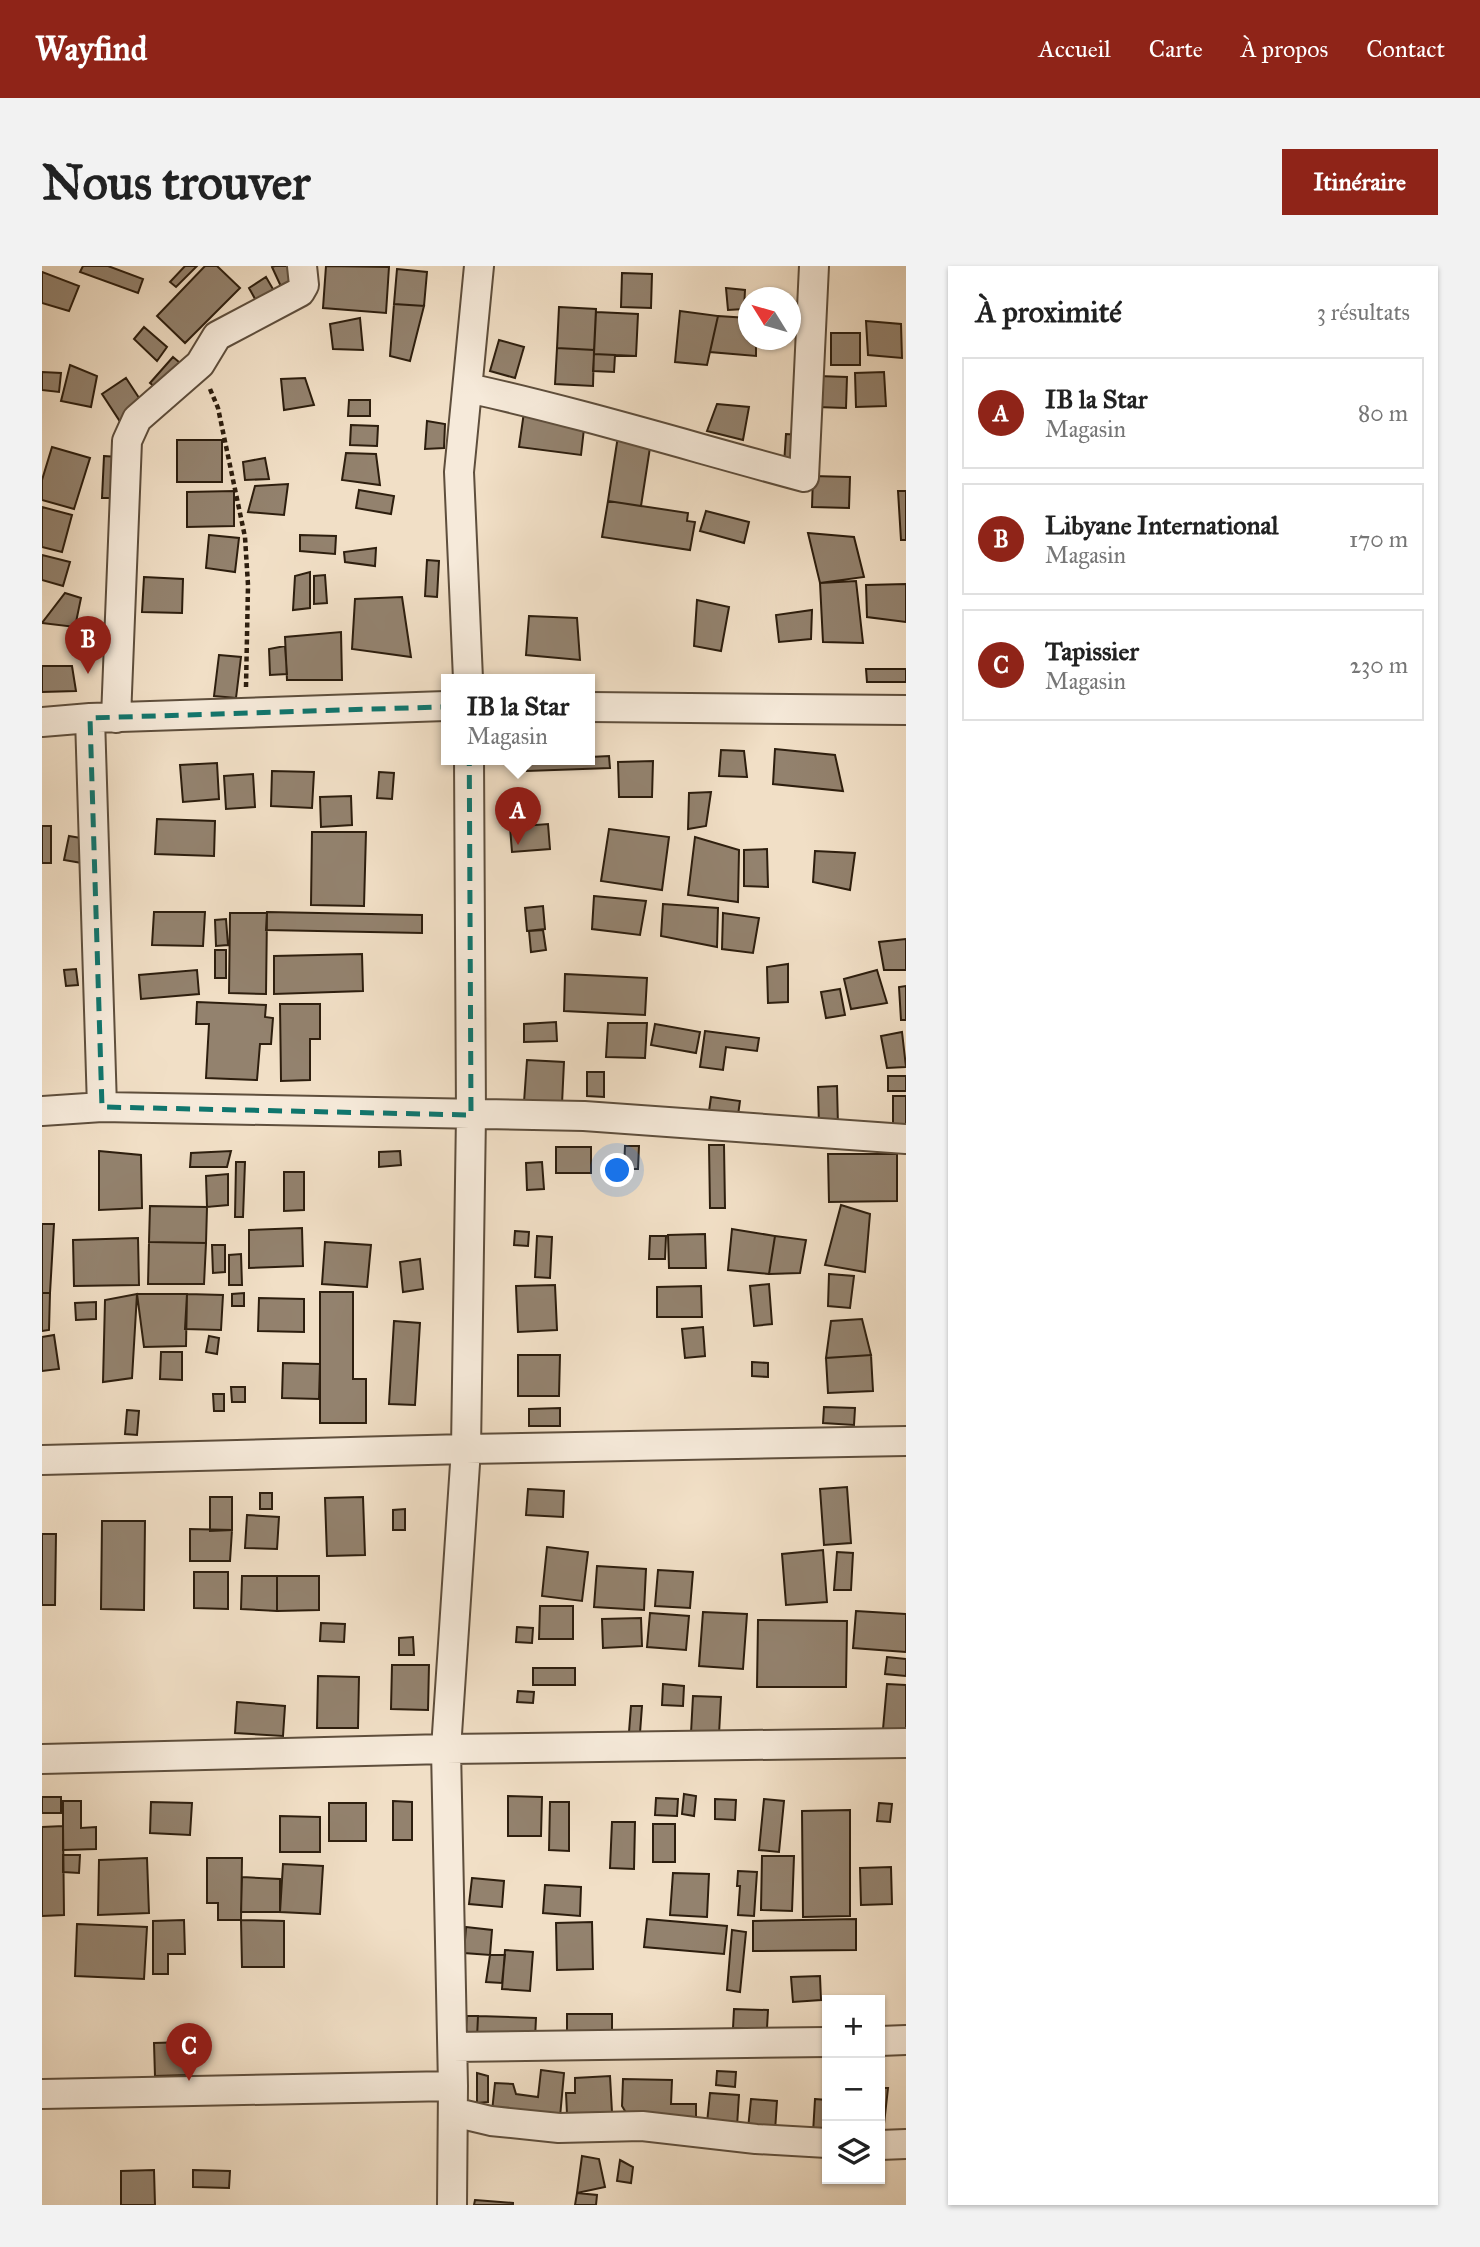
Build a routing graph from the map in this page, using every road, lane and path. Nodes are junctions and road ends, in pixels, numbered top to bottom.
1 (302, 266) edge
2 (479, 266) edge
3 (814, 266) edge
4 (200, 364) junction
5 (468, 388) junction
6 (468, 674) edge
7 (441, 706) edge
8 (595, 707) edge
9 (906, 710) edge
10 (245, 713) junction
11 (103, 718) junction
12 (42, 722) edge
13 (469, 765) edge
14 (102, 1107) junction
15 (42, 1111) edge
16 (471, 1115) junction
17 (906, 1139) edge
18 (906, 1441) edge
19 (466, 1449) junction
20 (42, 1460) edge
21 (906, 1743) edge
22 (446, 1749) junction
23 (42, 1759) edge
24 (906, 2040) edge
25 (885, 2041) edge
26 (822, 2042) edge
27 (453, 2047) junction
28 (42, 2094) edge
29 (453, 2099) junction
30 (822, 2143) edge
31 (906, 2144) edge
32 (885, 2146) edge
33 (452, 2205) edge

1 - 4 street
2 - 5 street
3 - 5 street
4 - 10 path
4 - 11 street
5 - 6 street
7 - 10 street
8 - 9 street
10 - 11 street
11 - 12 street
11 - 14 street
13 - 16 street
14 - 15 street
14 - 16 street
16 - 17 street
16 - 19 street
18 - 19 street
19 - 20 street
19 - 22 street
21 - 22 street
22 - 23 street
22 - 27 street
24 - 25 street
26 - 27 street
27 - 29 street
28 - 29 street
29 - 30 street
29 - 33 street
31 - 32 street

